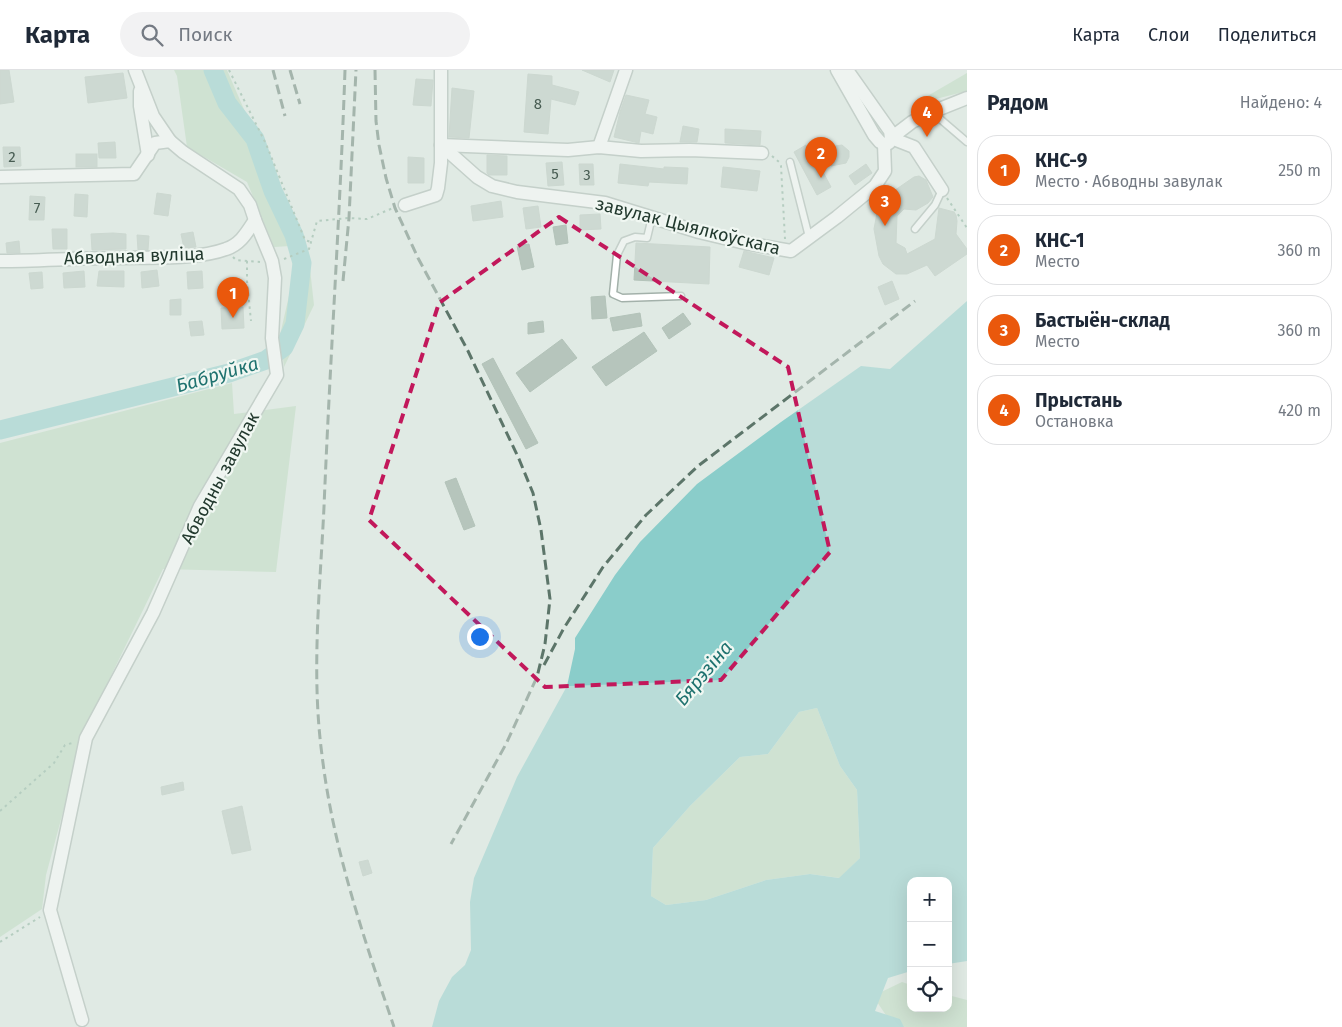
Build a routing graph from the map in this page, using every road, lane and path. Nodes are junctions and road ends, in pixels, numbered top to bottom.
1 (135, 70) edge
2 (230, 70) edge
3 (441, 70) edge
4 (626, 70) edge
5 (837, 70) edge
6 (847, 70) edge
7 (140, 86) junction
8 (967, 98) edge
9 (932, 112) junction
10 (170, 141) junction
11 (888, 141) junction
12 (967, 142) edge
13 (441, 146) junction
14 (600, 147) junction
15 (762, 153) joint
16 (148, 155) junction
17 (790, 162) dead end
18 (0, 177) edge
19 (942, 190) junction
20 (405, 205) joint
21 (652, 218) junction
22 (254, 220) junction
23 (967, 228) edge
24 (915, 229) dead end
25 (809, 237) junction
26 (311, 242) junction
27 (784, 249) junction
28 (226, 250) junction
29 (278, 260) junction
30 (0, 261) edge
31 (247, 261) junction
32 (681, 296) dead end
33 (251, 321) dead end
34 (86, 738) junction
35 (0, 811) edge
36 (50, 910) junction
37 (0, 942) edge
38 (82, 1020) dead end

1 - 7 street
2 - 26 path
3 - 13 street
4 - 14 street
5 - 11 street
6 - 11 street
7 - 10 street, Абводны завулак
7 - 16 street
8 - 9 street
9 - 11 street
9 - 12 lane
10 - 16 street
10 - 22 street, Абводны завулак
11 - 19 street
11 - 25 street, завулак Цыялкоўскага
13 - 14 street
13 - 20 street
13 - 21 street, завулак Цыялкоўскага
14 - 15 street
15 - 27 path
16 - 18 street
17 - 25 lane
19 - 23 path
19 - 24 lane
20 - 26 path
21 - 27 street, завулак Цыялкоўскага
21 - 32 lane
22 - 28 street, Абводная вуліца
22 - 29 street, Абводны завулак
25 - 27 street, завулак Цыялкоўскага
26 - 29 path
28 - 30 street, Абводная вуліца
28 - 31 path
29 - 31 path
29 - 34 street, Абводны завулак
31 - 33 path
34 - 35 path
34 - 36 street, Абводны завулак
36 - 37 path
36 - 38 street, Абводны завулак

